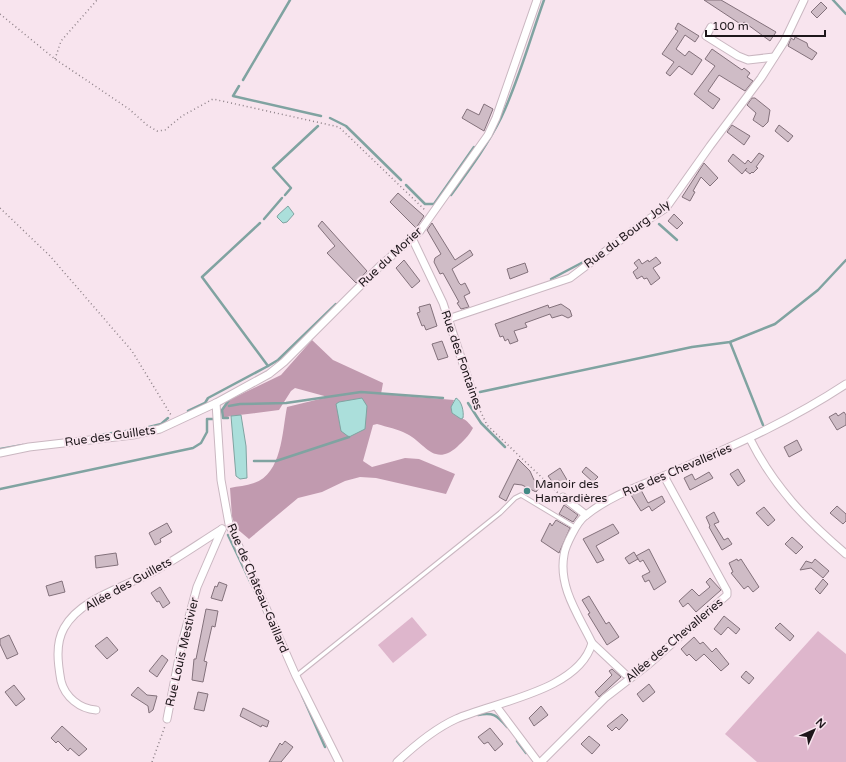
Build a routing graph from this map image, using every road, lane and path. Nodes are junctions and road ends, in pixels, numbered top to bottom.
1 (96, 0) edge
2 (537, 0) edge
3 (804, 0) edge
4 (0, 14) edge
5 (711, 26) dead end
6 (774, 57) junction
7 (55, 58) junction
8 (0, 208) edge
9 (431, 216) junction
10 (412, 238) junction
11 (448, 318) junction
12 (846, 384) edge
13 (474, 397) joint
14 (216, 403) junction
15 (176, 423) junction
16 (750, 439) junction
17 (0, 453) edge
18 (664, 476) junction
19 (563, 497) joint
20 (586, 515) junction
21 (229, 524) junction
22 (576, 528) junction
23 (222, 529) junction
24 (846, 554) edge
25 (592, 643) junction
26 (625, 674) dead end
27 (296, 676) junction
28 (496, 706) junction
29 (96, 710) dead end
30 (167, 719) joint
31 (152, 762) edge
32 (339, 762) edge
33 (397, 762) edge
34 (539, 762) edge

1 - 7 path
2 - 9 street, Rue du Morier
3 - 6 street, Rue du Bourg Joly
4 - 7 path
5 - 6 street
6 - 11 street, Rue du Bourg Joly
7 - 9 path
8 - 15 path
9 - 10 street, Rue du Morier
10 - 11 street, Rue des Fontaines
10 - 14 street, Rue du Morier
11 - 13 street, Rue des Fontaines
12 - 16 street, Rue des Chevalleries
13 - 19 path, Rue des Fontaines
14 - 15 street, Rue des Guillets
14 - 21 street, Rue de Château-Gaillard
15 - 17 street, Rue des Guillets
16 - 18 street, Rue des Chevalleries
16 - 24 street
18 - 20 street, Rue des Chevalleries
18 - 34 street, Allée des Chevalleries
19 - 20 street
20 - 22 street, Rue des Chevalleries
21 - 23 street
21 - 27 street, Rue de Château-Gaillard
22 - 25 street, Rue des Chevalleries
22 - 27 lane
23 - 29 street, Allée des Guillets
23 - 30 street, Rue Louis Mestivier
25 - 26 street
25 - 28 street
27 - 32 street, Rue de Château-Gaillard
28 - 33 street
28 - 34 street, Allée des Chevalleries
30 - 31 path, Rue Louis Mestivier

